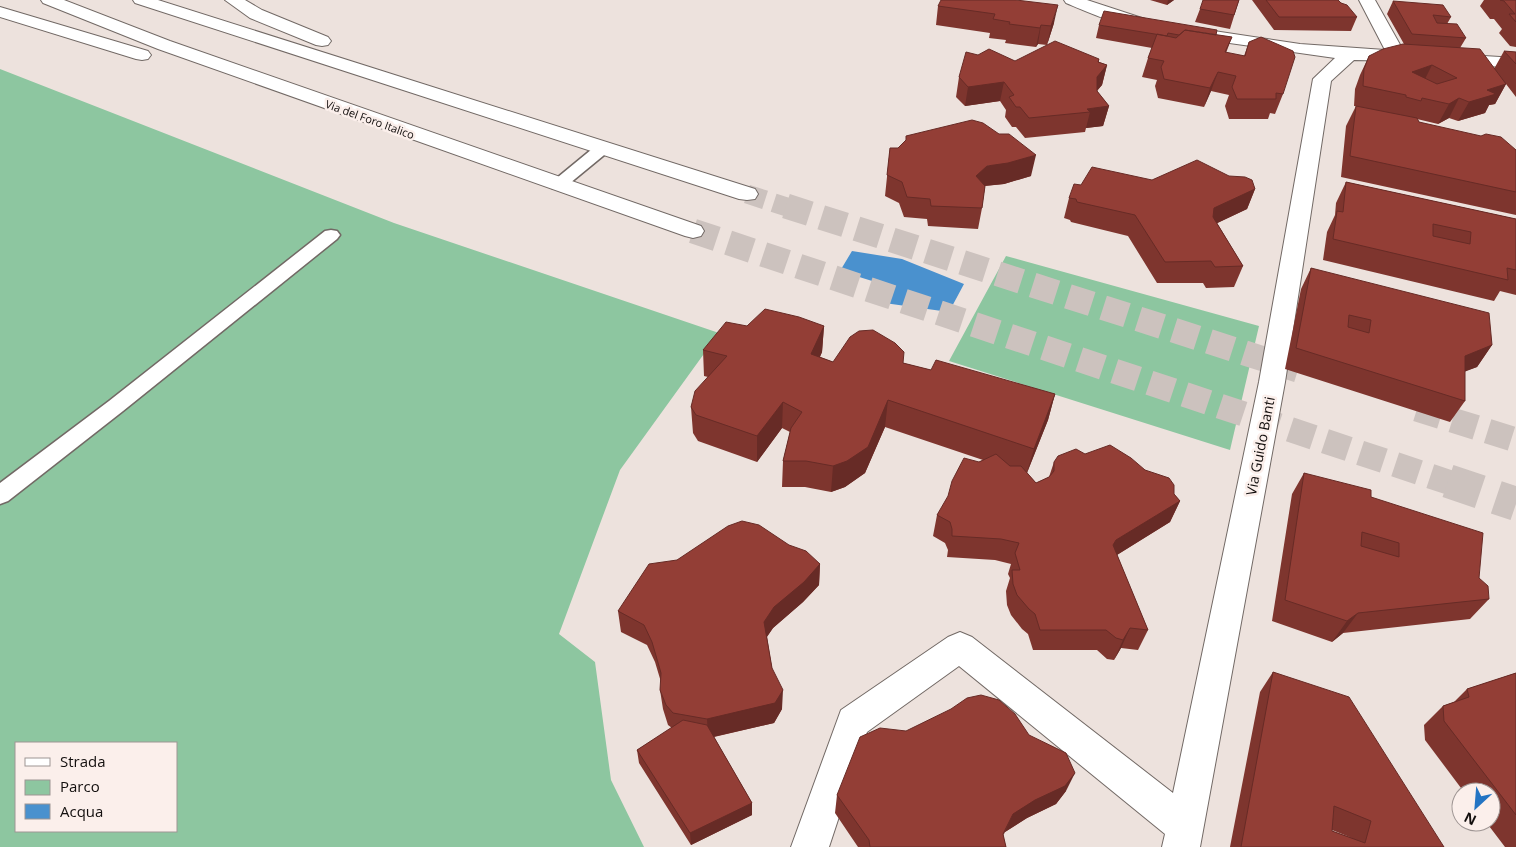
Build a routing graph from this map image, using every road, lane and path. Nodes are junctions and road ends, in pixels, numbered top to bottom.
1 (49, 0) edge
2 (141, 0) edge
3 (233, 0) edge
4 (1072, 0) edge
5 (1367, 0) edge
6 (0, 12) edge
7 (1156, 26) edge
8 (1179, 30) edge
9 (1350, 54) junction
10 (1397, 55) junction
11 (1516, 63) edge
12 (391, 126) junction
13 (603, 148) junction
14 (558, 185) junction
15 (747, 194) tunnel mouth
16 (693, 231) tunnel mouth
17 (331, 235) dead end
18 (0, 495) edge
19 (1183, 836) edge
20 (810, 847) edge

1 - 12 main road, Via del Foro Italico
2 - 13 main road
3 - 13 main road
4 - 7 main road
5 - 10 main road
6 - 12 main road
8 - 9 main road
9 - 10 main road
9 - 19 main road, Via Guido Banti
10 - 11 main road
12 - 14 main road, Via del Foro Italico
13 - 14 lane
13 - 15 main road
14 - 16 main road, Via del Foro Italico
17 - 18 lane
19 - 20 main road

